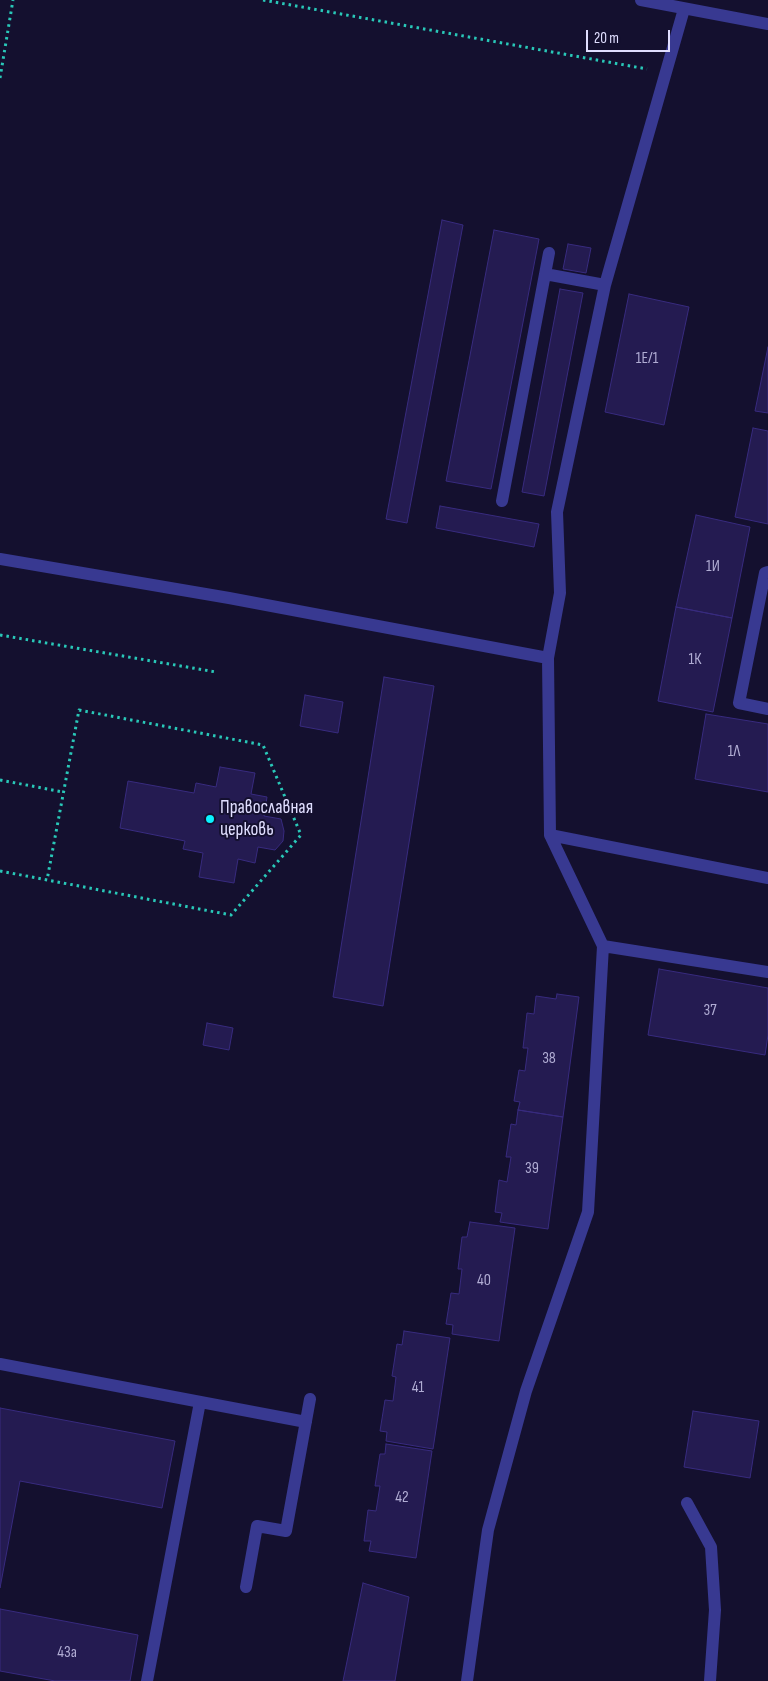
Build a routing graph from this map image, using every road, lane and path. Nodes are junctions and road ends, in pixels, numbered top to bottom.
1 (13, 0) edge
2 (263, 0) edge
3 (641, 0) edge
4 (684, 9) junction
5 (768, 24) edge
6 (667, 72) junction
7 (0, 78) edge
8 (549, 253) dead end
9 (545, 274) junction
10 (605, 286) junction
11 (502, 501) dead end
12 (0, 559) edge
13 (768, 572) edge
14 (0, 635) edge
15 (548, 658) junction
16 (216, 672) dead end
17 (768, 709) edge
18 (0, 780) edge
19 (63, 792) junction
20 (550, 836) junction
21 (0, 871) edge
22 (768, 878) edge
23 (46, 880) junction
24 (603, 946) junction
25 (768, 972) edge
26 (0, 1364) edge
27 (310, 1400) dead end
28 (200, 1402) junction
29 (306, 1422) junction
30 (687, 1504) dead end
31 (246, 1587) dead end
32 (147, 1681) edge
33 (467, 1681) edge
34 (710, 1681) edge

1 - 7 path
2 - 6 path
3 - 4 street
4 - 5 street
4 - 6 street
6 - 10 street
8 - 9 street
9 - 10 street
9 - 11 street
10 - 15 street
12 - 15 street
13 - 17 street
14 - 16 path
15 - 20 street
18 - 19 path
19 - 23 path
19 - 23 path
20 - 22 street
20 - 24 street
21 - 23 path
24 - 25 street
24 - 33 street
26 - 28 street
27 - 29 street
28 - 29 street
28 - 32 street
29 - 31 street
30 - 34 street

